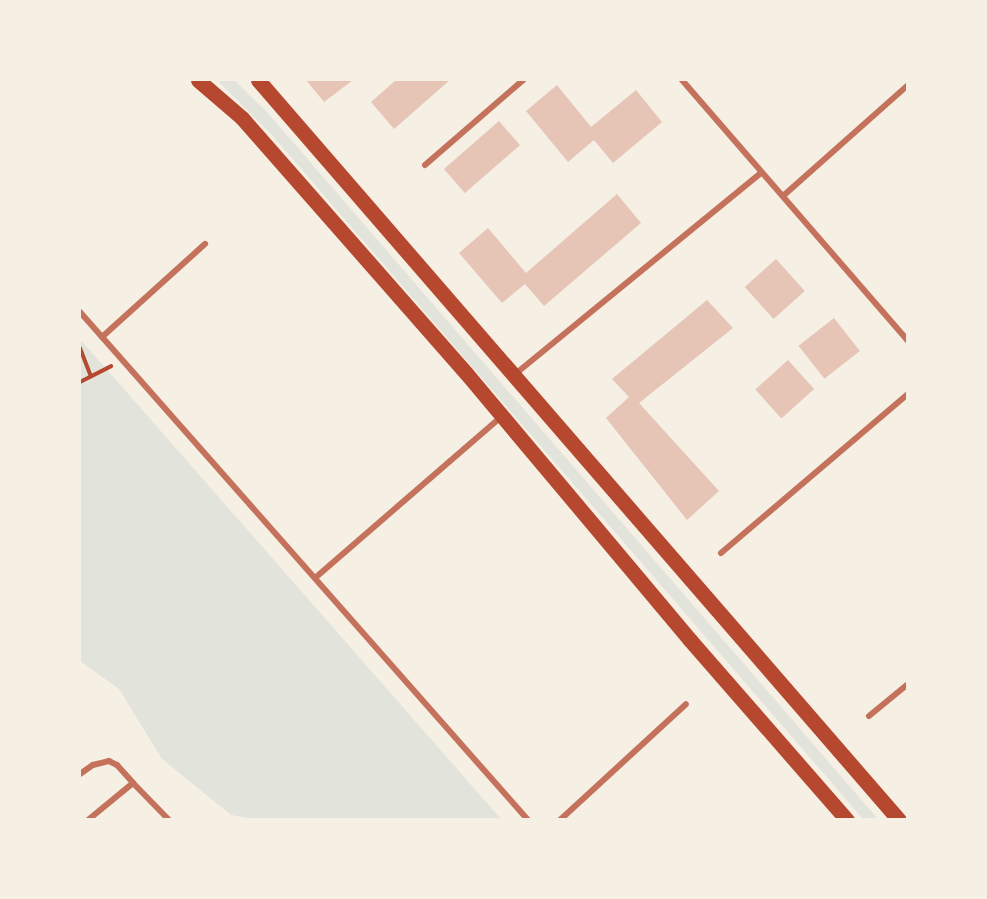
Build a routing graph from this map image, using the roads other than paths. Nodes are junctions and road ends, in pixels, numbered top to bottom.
1 (198, 80) edge
2 (258, 80) edge
3 (523, 80) edge
4 (682, 80) edge
5 (908, 85) edge
6 (425, 165) dead end
7 (762, 172) junction
8 (783, 196) junction
9 (205, 244) dead end
10 (80, 312) edge
11 (102, 337) junction
12 (908, 341) edge
13 (514, 375) junction
14 (908, 394) edge
15 (501, 416) junction
16 (722, 553) dead end
17 (315, 578) junction
18 (908, 684) edge
19 (686, 704) dead end
20 (869, 716) dead end
21 (80, 774) edge
22 (133, 783) junction
23 (88, 819) edge
24 (169, 819) edge
25 (528, 819) edge
26 (560, 819) edge
27 (847, 819) edge
28 (899, 819) edge

1 - 15 main road
2 - 13 main road
3 - 6 street
4 - 7 street
5 - 8 street
7 - 8 street
7 - 13 street
8 - 12 street
9 - 11 street
10 - 11 street
11 - 17 street
13 - 28 main road
14 - 16 street
15 - 17 street
15 - 27 main road
17 - 25 street
18 - 20 street
19 - 26 street
21 - 22 street
22 - 23 street
22 - 24 street

